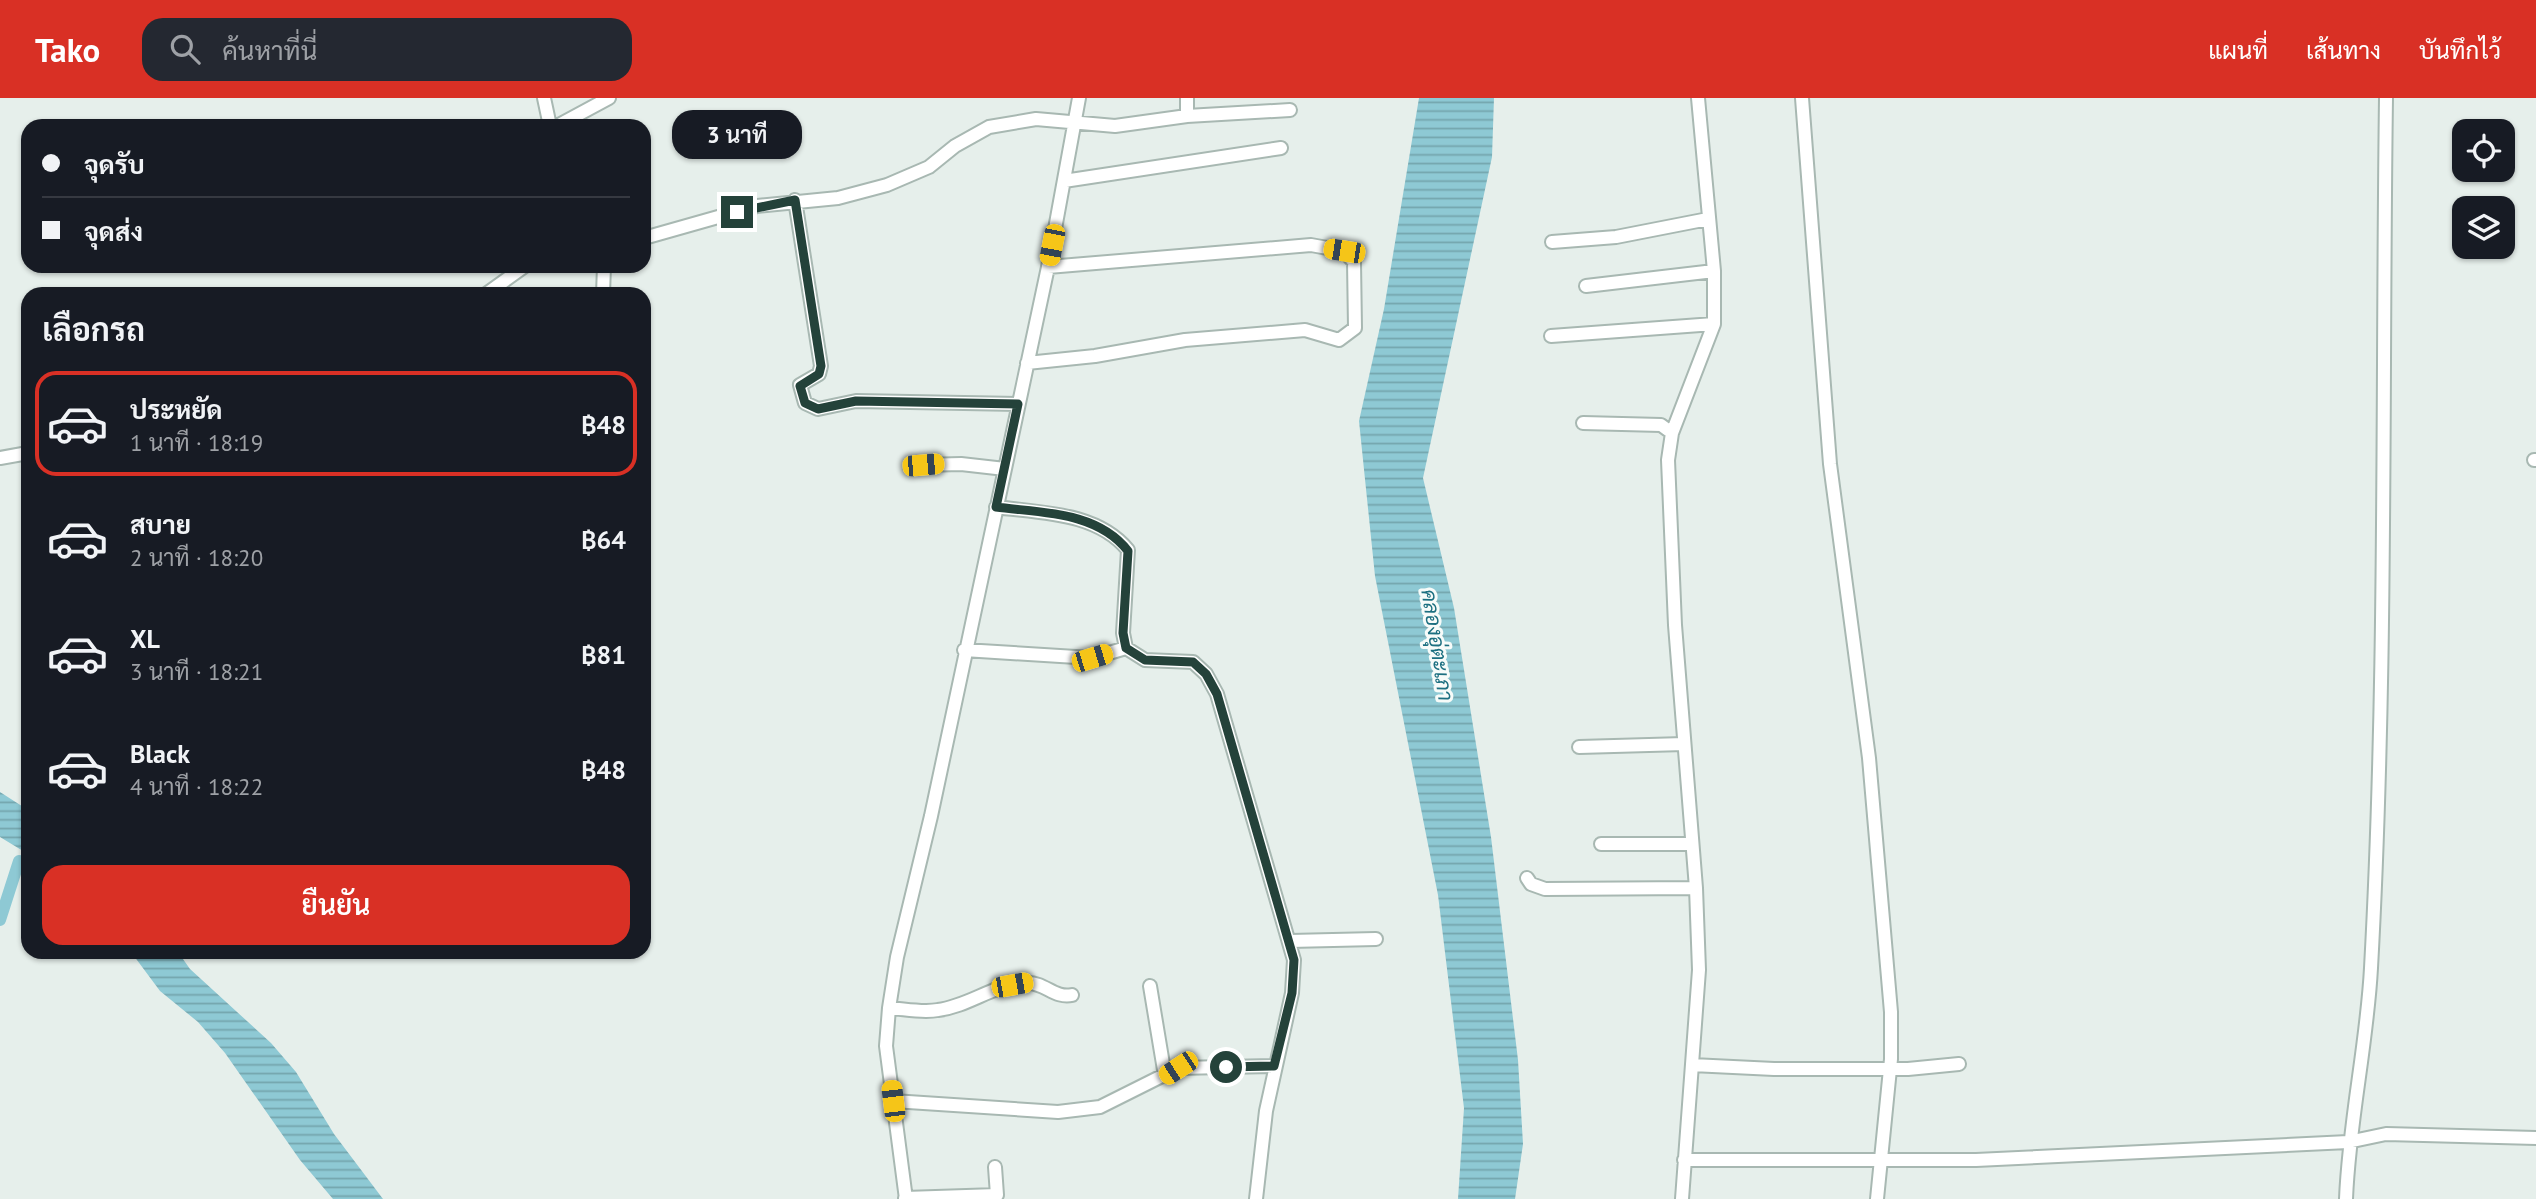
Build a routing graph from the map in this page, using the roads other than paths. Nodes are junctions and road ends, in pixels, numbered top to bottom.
1 (544, 98) edge
2 (609, 98) edge
3 (1079, 98) edge
4 (1187, 98) edge
5 (1698, 98) edge
6 (1802, 98) edge
7 (2386, 98) edge
8 (1290, 110) dead end
9 (1187, 116) junction
10 (548, 119) edge
11 (570, 119) edge
12 (1075, 121) junction
13 (1281, 148) dead end
14 (1064, 181) junction
15 (795, 200) junction
16 (1708, 219) junction
17 (651, 236) edge
18 (1552, 242) dead end
19 (1048, 267) junction
20 (1714, 271) junction
21 (515, 273) edge
22 (1586, 286) dead end
23 (496, 287) edge
24 (1714, 324) junction
25 (1551, 336) dead end
26 (1027, 363) junction
27 (1018, 404) junction
28 (1583, 423) dead end
29 (1672, 433) junction
30 (21, 454) edge
31 (0, 458) edge
32 (923, 465) dead end
33 (1005, 469) junction
34 (996, 507) junction
35 (1126, 648) junction
36 (964, 650) junction
37 (1684, 744) junction
38 (1579, 747) dead end
39 (1601, 844) dead end
40 (1692, 844) junction
41 (1527, 878) dead end
42 (1696, 888) junction
43 (1376, 939) dead end
44 (1290, 941) junction
45 (1150, 986) dead end
46 (1072, 995) dead end
47 (889, 1008) junction
48 (1959, 1064) dead end
49 (1692, 1065) junction
50 (1274, 1066) junction
51 (1891, 1068) junction
52 (1165, 1076) junction
53 (893, 1101) junction
54 (2536, 1138) edge
55 (2348, 1142) junction
56 (1684, 1160) junction
57 (1881, 1161) junction
58 (995, 1167) dead end
59 (906, 1198) edge
60 (1256, 1199) edge
61 (1682, 1199) edge
62 (1877, 1199) edge
63 (2346, 1199) edge

1 - 10 street
2 - 11 street
3 - 12 street
4 - 9 street
5 - 16 street
6 - 51 street
7 - 55 street
8 - 9 street
9 - 12 street
12 - 14 street
12 - 15 street
13 - 14 street
14 - 19 street
15 - 17 street
15 - 27 street
16 - 18 street
16 - 20 street
19 - 26 street
19 - 26 street
20 - 22 street
20 - 24 street
21 - 23 street
24 - 25 street
24 - 29 street
26 - 27 street
27 - 33 street
28 - 29 street
29 - 37 street
30 - 31 street
32 - 33 street
33 - 34 street
34 - 35 street
34 - 36 street
35 - 36 street
35 - 44 street
36 - 47 street
37 - 38 street
37 - 40 street
39 - 40 street
40 - 42 street
41 - 42 street
42 - 49 street
43 - 44 street
44 - 50 street
45 - 52 street
46 - 47 street
47 - 53 street
48 - 51 street
49 - 51 street
49 - 56 street
50 - 52 street
50 - 60 street
51 - 57 street
52 - 53 street
53 - 59 street
54 - 55 street
55 - 57 street
55 - 63 street
56 - 57 street
56 - 61 street
57 - 62 street
58 - 59 street

